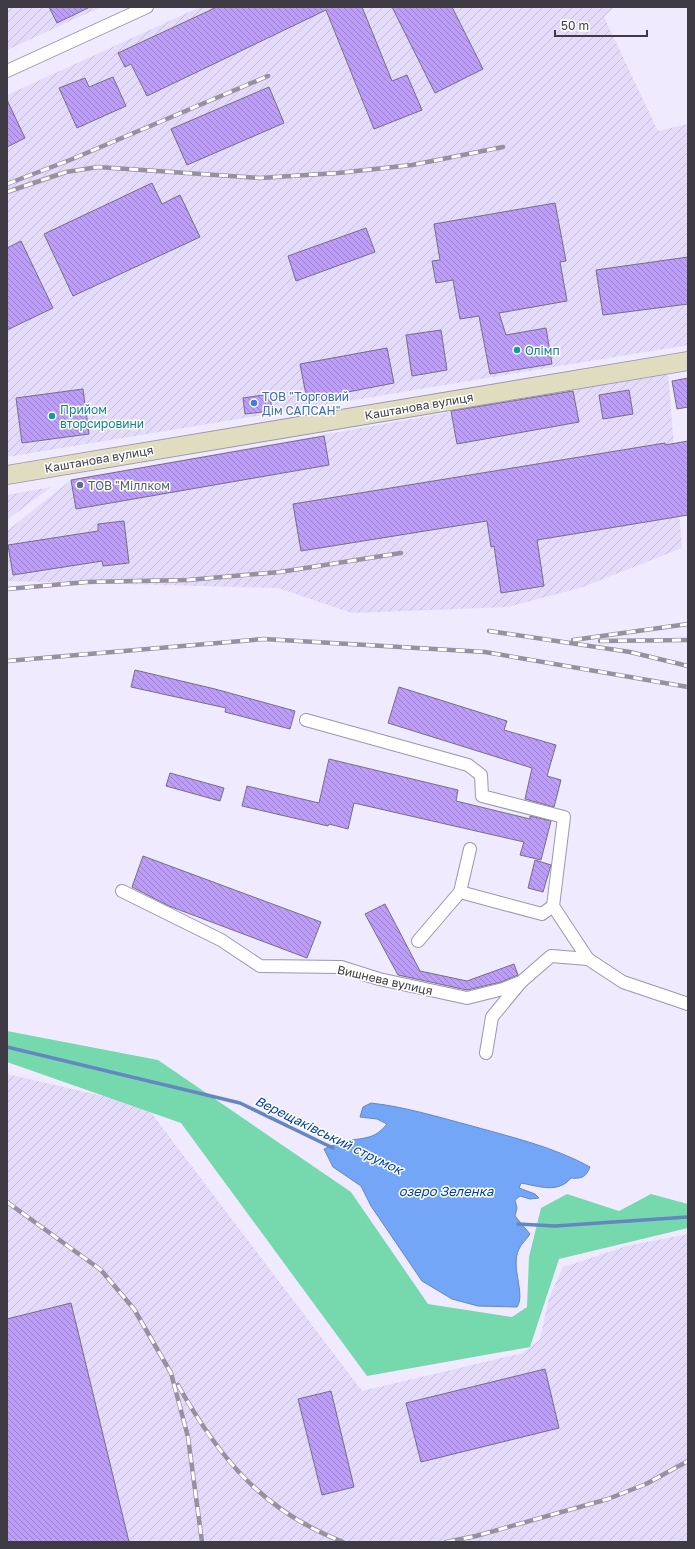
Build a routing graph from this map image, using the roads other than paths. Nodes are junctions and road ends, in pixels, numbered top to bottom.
1 (147, 7) edge
2 (7, 71) edge
3 (688, 361) edge
4 (7, 475) edge
5 (306, 720) dead end
6 (470, 849) dead end
7 (122, 891) dead end
8 (460, 892) junction
9 (553, 906) junction
10 (418, 941) dead end
11 (588, 960) junction
12 (521, 982) junction
13 (688, 1004) edge
14 (486, 1053) dead end

1 - 2 street
3 - 4 street, Каштанова вулиця
5 - 9 street
6 - 8 street
7 - 12 street, Вишнева вулиця
8 - 9 street
8 - 10 street
9 - 11 street, Вишнева вулиця
11 - 12 street, Вишнева вулиця
11 - 13 street, Вишнева вулиця
12 - 14 street, Вишнева вулиця

